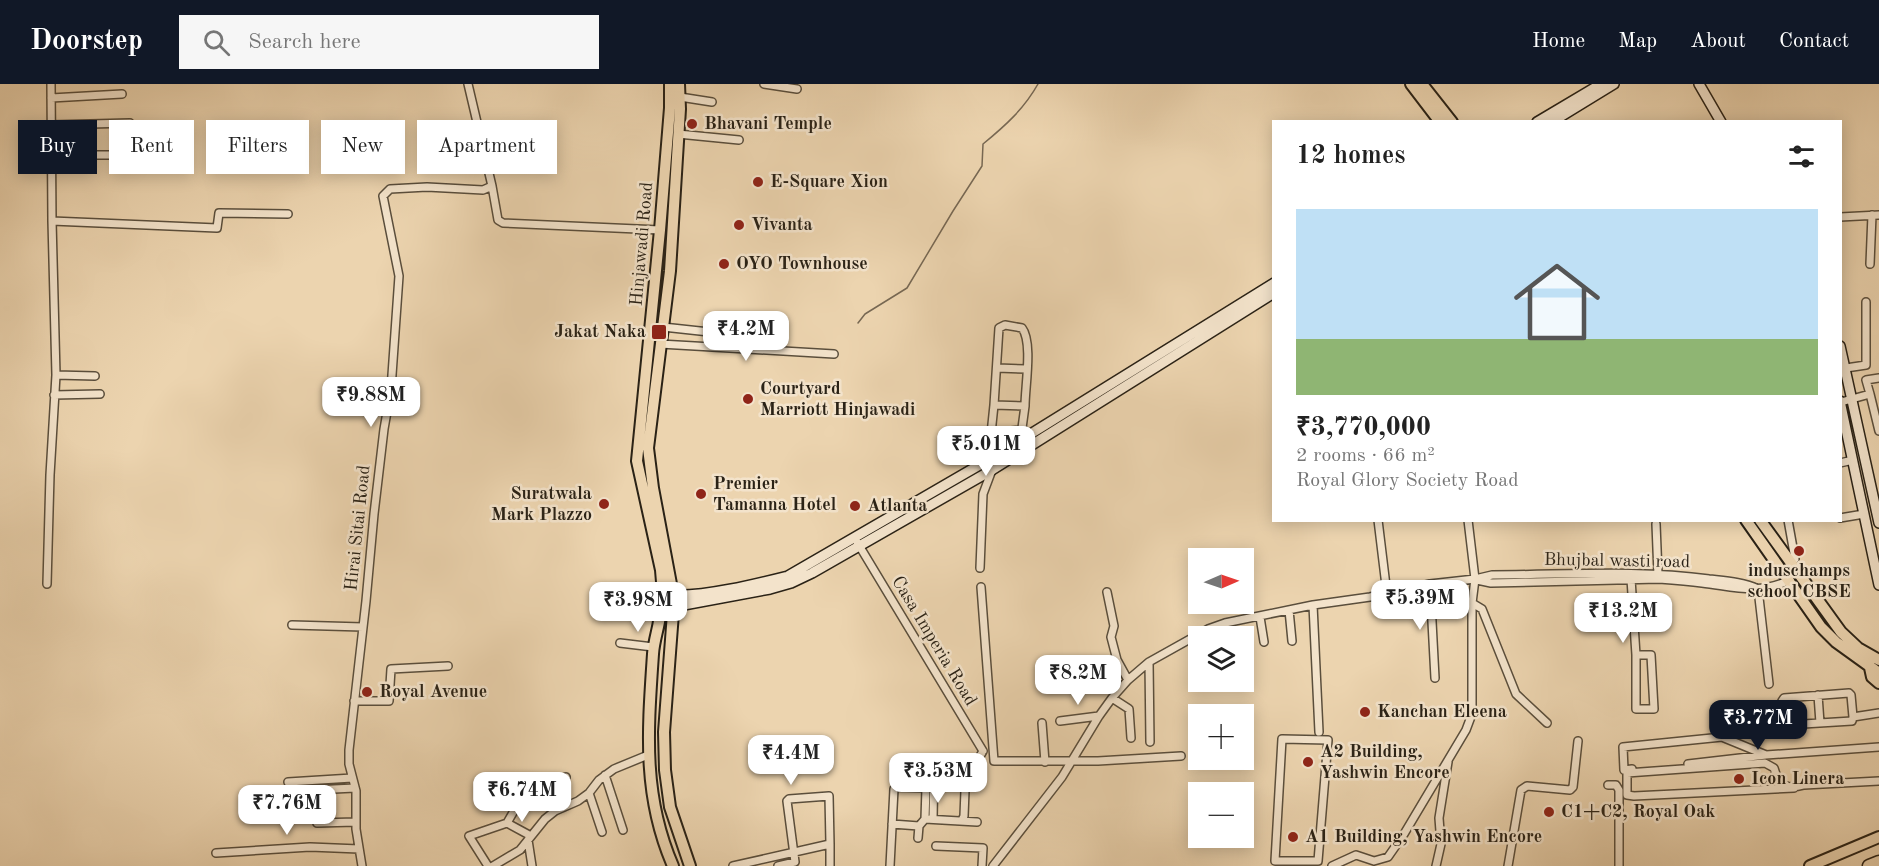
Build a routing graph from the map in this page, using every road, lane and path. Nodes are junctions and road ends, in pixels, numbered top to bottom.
1 (51, 84) edge
2 (468, 84) edge
3 (670, 84) edge
4 (679, 84) edge
5 (764, 84) edge
6 (1411, 84) edge
7 (1422, 84) edge
8 (1601, 84) edge
9 (1614, 84) edge
10 (1699, 84) edge
11 (797, 89) dead end
12 (122, 94) dead end
13 (680, 97) junction
14 (51, 98) junction
15 (712, 102) dead end
16 (51, 120) edge
17 (1438, 120) edge
18 (1450, 120) edge
19 (1540, 120) edge
20 (1555, 120) edge
21 (1720, 120) edge
22 (678, 134) junction
23 (739, 140) dead end
24 (51, 174) edge
25 (492, 186) junction
26 (288, 214) dead end
27 (1876, 215) edge
28 (1842, 217) edge
29 (52, 221) junction
30 (660, 230) junction
31 (1870, 264) dead end
32 (1272, 284) edge
33 (1272, 294) edge
34 (1866, 302) dead end
35 (663, 327) junction
36 (746, 336) dead end
37 (660, 344) junction
38 (1842, 353) edge
39 (834, 354) dead end
40 (997, 368) junction
41 (1846, 368) junction
42 (1026, 369) junction
43 (56, 375) junction
44 (94, 376) dead end
45 (1879, 378) edge
46 (1124, 382) junction
47 (100, 394) dead end
48 (1870, 394) junction
49 (54, 396) junction
50 (1853, 398) junction
51 (1842, 402) edge
52 (994, 405) junction
53 (1024, 406) junction
54 (1842, 407) edge
55 (1879, 431) edge
56 (991, 433) junction
57 (1853, 460) junction
58 (1842, 463) edge
59 (994, 464) junction
60 (1864, 514) junction
61 (1842, 518) edge
62 (1378, 522) edge
63 (1468, 522) edge
64 (1747, 522) edge
65 (1761, 522) edge
66 (1788, 522) edge
67 (1879, 523) edge
68 (1656, 524) dead end
69 (857, 543) junction
70 (1876, 554) edge
71 (1791, 562) junction
72 (980, 568) dead end
73 (1658, 574) junction
74 (1800, 575) junction
75 (1646, 577) junction
76 (1475, 579) junction
77 (1631, 579) junction
78 (1789, 580) junction
79 (47, 584) dead end
80 (1430, 584) junction
81 (1879, 585) edge
82 (981, 587) dead end
83 (1758, 589) junction
84 (1107, 592) dead end
85 (1387, 594) junction
86 (668, 595) junction
87 (1472, 603) junction
88 (1313, 605) junction
89 (667, 607) junction
90 (1289, 610) junction
91 (1260, 617) junction
92 (1832, 619) junction
93 (292, 625) dead end
94 (363, 627) junction
95 (1821, 627) junction
96 (1292, 640) dead end
97 (1264, 642) dead end
98 (620, 644) dead end
99 (653, 646) junction
100 (1636, 655) junction
101 (1873, 660) edge
102 (1149, 662) junction
103 (448, 666) dead end
104 (1879, 673) edge
105 (1435, 678) dead end
106 (1128, 680) junction
107 (1879, 683) edge
108 (1769, 684) dead end
109 (1818, 695) junction
110 (1112, 698) junction
111 (354, 700) junction
112 (1879, 713) edge
113 (1099, 716) junction
114 (1853, 717) junction
115 (1060, 721) dead end
116 (1042, 723) dead end
117 (1547, 723) dead end
118 (1820, 723) junction
119 (1318, 732) dead end
120 (1131, 738) dead end
121 (1578, 741) dead end
122 (1150, 742) dead end
123 (1879, 747) edge
124 (993, 749) junction
125 (983, 751) junction
126 (648, 755) junction
127 (1766, 755) junction
128 (1181, 756) dead end
129 (1449, 756) junction
130 (1072, 760) junction
131 (1045, 762) junction
132 (966, 765) junction
133 (605, 775) junction
134 (566, 777) dead end
135 (352, 778) junction
136 (1879, 781) edge
137 (288, 782) dead end
138 (1608, 785) dead end
139 (355, 788) junction
140 (930, 788) junction
141 (1794, 788) junction
142 (313, 790) dead end
143 (589, 793) junction
144 (670, 807) junction
145 (656, 810) junction
146 (929, 819) junction
147 (962, 820) junction
148 (356, 822) junction
149 (977, 822) dead end
150 (317, 823) dead end
151 (507, 823) junction
152 (892, 824) junction
153 (919, 826) junction
154 (623, 830) dead end
155 (602, 832) dead end
156 (1879, 837) edge
157 (529, 838) junction
158 (918, 838) dead end
159 (830, 844) junction
160 (936, 846) dead end
161 (359, 849) junction
162 (792, 852) junction
163 (216, 853) dead end
164 (1879, 862) edge
165 (1299, 863) edge
166 (362, 866) edge
167 (488, 866) edge
168 (493, 866) edge
169 (532, 866) edge
170 (673, 866) edge
171 (690, 866) edge
172 (733, 866) edge
173 (778, 866) edge
174 (830, 866) edge
175 (890, 866) edge
176 (982, 866) edge
177 (993, 866) edge
178 (1332, 866) edge
179 (1436, 866) edge
180 (1508, 866) edge
181 (1619, 866) edge
182 (1810, 866) edge
183 (1869, 866) edge

1 - 14 street
2 - 25 street
3 - 30 main road, Hinjawadi Road
4 - 13 main road
5 - 11 street
6 - 17 main road
7 - 18 main road
8 - 19 main road
9 - 20 main road
10 - 21 main road
12 - 14 street
13 - 15 street
13 - 22 main road
14 - 16 street
22 - 23 street
22 - 35 main road
24 - 29 street
25 - 30 street
25 - 94 street, Hirai Sitai Road
26 - 29 street
27 - 28 street
27 - 31 street
29 - 43 street
30 - 86 main road, Hinjawadi Road
32 - 46 main road
33 - 46 main road
34 - 41 street
35 - 36 street
35 - 37 main road
37 - 39 street
37 - 86 main road
38 - 41 main road
40 - 42 street
40 - 42 street
40 - 52 street
41 - 50 main road
42 - 53 street
43 - 44 street
43 - 49 street
45 - 48 street
46 - 59 main road
47 - 49 street
48 - 50 street
48 - 55 street
49 - 79 street
50 - 51 street
50 - 67 main road
52 - 53 street
52 - 56 street
53 - 56 street
54 - 57 main road
56 - 59 street
57 - 58 street
57 - 60 main road
59 - 69 main road
59 - 72 street
60 - 61 street
60 - 70 main road
62 - 85 street
63 - 76 street
64 - 78 main road
65 - 71 main road
66 - 71 street
68 - 73 street
69 - 86 main road
69 - 89 main road
69 - 125 street, Casa Imperia Road
70 - 81 main road
71 - 74 main road
73 - 75 street, Bhujbal wasti road
73 - 83 street, Bhujbal wasti road
74 - 78 street, Bhujbal wasti road
74 - 92 main road
75 - 76 street, Bhujbal wasti road
75 - 77 street, Bhujbal wasti road
75 - 83 street, Bhujbal wasti road
76 - 77 street, Bhujbal wasti road
76 - 80 street, Bhujbal wasti road
76 - 87 street
77 - 100 street
78 - 83 street, Bhujbal wasti road
78 - 95 main road
80 - 85 street, Bhujbal wasti road
80 - 105 street
82 - 124 street
83 - 108 street
84 - 106 street
85 - 88 street, Bhujbal wasti road
86 - 89 main road
87 - 117 street
87 - 129 street
88 - 90 street, Bhujbal wasti road
88 - 119 street
89 - 99 main road
89 - 144 main road
90 - 91 street, Bhujbal wasti road
90 - 96 street
91 - 97 street
91 - 102 street, Bhujbal wasti road
92 - 95 main road
92 - 101 main road
93 - 94 street
94 - 111 street, Hirai Sitai Road
95 - 101 main road
98 - 99 street
99 - 126 main road
100 - 100 street
101 - 104 main road
101 - 107 main road
102 - 106 street, Bhujbal wasti road
102 - 122 street
103 - 111 street
106 - 110 street, Bhujbal wasti road
109 - 114 street
109 - 118 street
109 - 118 street
110 - 113 street, Bhujbal wasti road
110 - 120 street
111 - 135 street, Hirai Sitai Road
112 - 114 street
113 - 115 street
113 - 130 street, Bhujbal wasti road
114 - 118 street
116 - 131 street
121 - 180 street
123 - 127 street
124 - 125 street
124 - 131 street
125 - 132 street
126 - 133 street
126 - 145 main road
127 - 127 street
128 - 130 street
129 - 178 street
129 - 179 street
130 - 131 street
130 - 177 street, Bhujbal wasti road
132 - 140 street
132 - 147 street
133 - 143 street
133 - 154 street
134 - 151 street
135 - 137 street
135 - 139 street, Hirai Sitai Road
136 - 141 street
138 - 181 street
139 - 142 street
139 - 148 street, Hirai Sitai Road
140 - 146 street
140 - 152 street
141 - 141 street
143 - 155 street
143 - 157 street
144 - 145 main road
144 - 171 main road
145 - 170 main road
146 - 147 street
146 - 153 street
147 - 149 street
148 - 150 street
148 - 161 street, Hirai Sitai Road
151 - 157 street
151 - 167 street
152 - 153 street
152 - 175 street
153 - 158 street
156 - 182 main road
157 - 168 street
157 - 169 street
159 - 162 street
159 - 162 street
159 - 174 street
160 - 176 street
161 - 163 street
161 - 166 street, Hirai Sitai Road
162 - 172 street
162 - 173 street
164 - 183 highway
165 - 165 street

